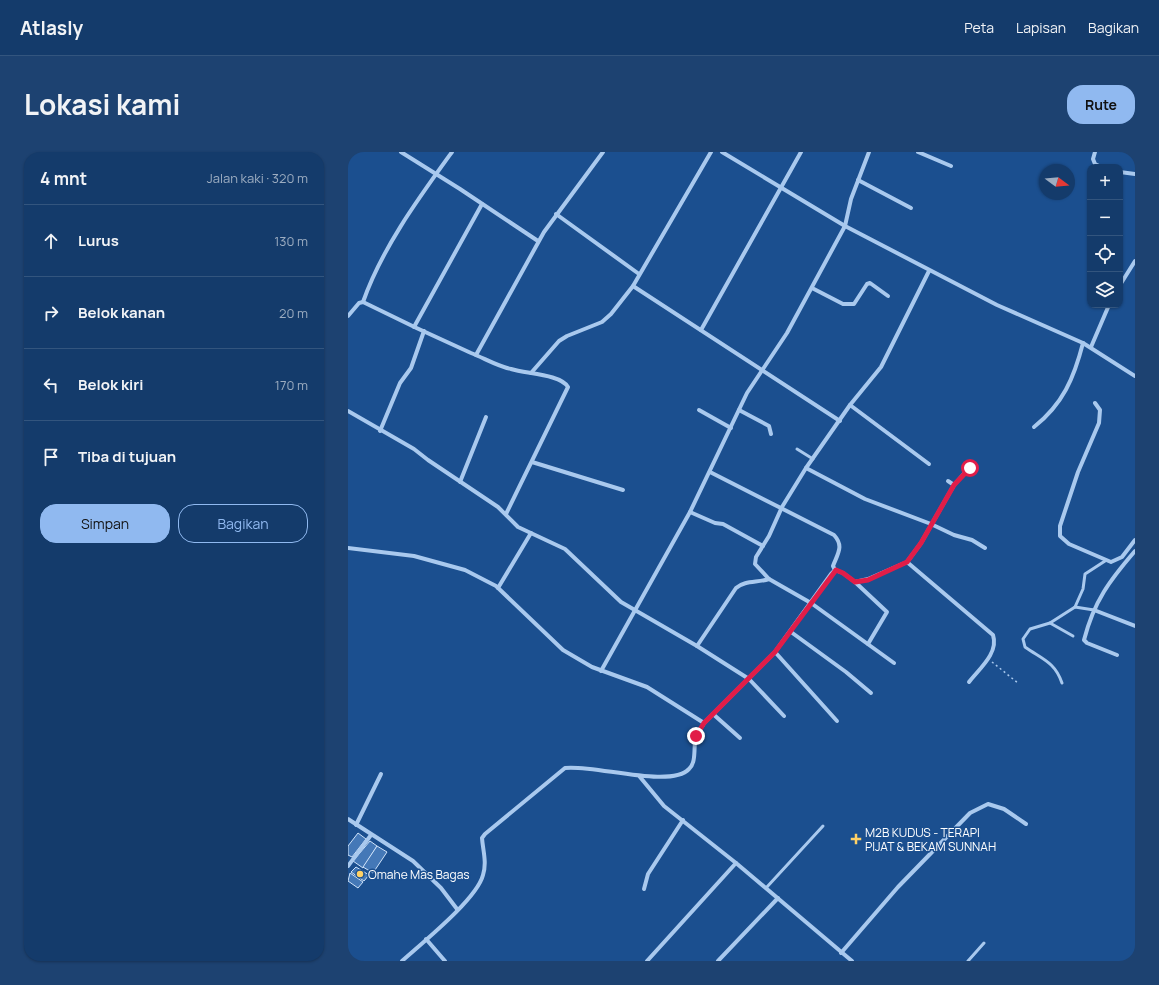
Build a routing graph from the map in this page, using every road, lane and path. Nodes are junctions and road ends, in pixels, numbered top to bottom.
1 (401, 152) edge
2 (452, 152) edge
3 (603, 152) edge
4 (711, 152) edge
5 (722, 152) edge
6 (802, 152) edge
7 (868, 152) edge
8 (920, 152) edge
9 (1095, 152) edge
10 (1096, 164) edge
11 (951, 166) dead end
12 (1123, 172) edge
13 (436, 173) junction
14 (1135, 174) edge
15 (858, 180) junction
16 (782, 188) junction
17 (482, 204) junction
18 (911, 208) dead end
19 (556, 214) junction
20 (845, 226) junction
21 (538, 241) junction
22 (1135, 262) edge
23 (1133, 269) edge
24 (929, 271) junction
25 (638, 274) junction
26 (1123, 281) edge
27 (633, 286) junction
28 (812, 288) junction
29 (888, 296) dead end
30 (363, 302) junction
31 (1108, 308) edge
32 (348, 316) edge
33 (414, 327) junction
34 (701, 330) junction
35 (424, 331) junction
36 (1083, 343) junction
37 (1091, 347) junction
38 (476, 355) junction
39 (762, 369) junction
40 (531, 373) junction
41 (1135, 376) edge
42 (1095, 402) dead end
43 (850, 405) junction
44 (699, 410) dead end
45 (739, 410) junction
46 (348, 411) edge
47 (486, 417) dead end
48 (840, 421) junction
49 (1034, 427) dead end
50 (731, 428) junction
51 (380, 431) junction
52 (771, 434) dead end
53 (797, 449) dead end
54 (813, 458) junction
55 (532, 462) junction
56 (929, 464) dead end
57 (806, 468) junction
58 (970, 468) dead end
59 (710, 472) junction
60 (948, 480) dead end
61 (460, 482) junction
62 (954, 485) junction
63 (623, 490) dead end
64 (782, 507) junction
65 (690, 512) junction
66 (506, 514) junction
67 (931, 524) junction
68 (531, 533) junction
69 (1135, 540) edge
70 (763, 546) junction
71 (348, 548) edge
72 (985, 548) dead end
73 (1135, 551) edge
74 (1104, 561) junction
75 (907, 562) junction
76 (836, 570) junction
77 (769, 579) junction
78 (855, 582) junction
79 (498, 588) junction
80 (811, 604) junction
81 (1076, 608) junction
82 (1094, 610) junction
83 (635, 612) junction
84 (1050, 623) junction
85 (1135, 626) edge
86 (790, 632) junction
87 (1073, 636) dead end
88 (868, 644) junction
89 (697, 646) junction
90 (775, 652) junction
91 (1117, 655) dead end
92 (988, 658) junction
93 (894, 663) dead end
94 (601, 670) junction
95 (749, 679) junction
96 (968, 682) dead end
97 (1018, 683) dead end
98 (1062, 683) dead end
99 (871, 693) dead end
100 (713, 714) junction
101 (784, 716) dead end
102 (837, 721) dead end
103 (704, 723) junction
104 (740, 738) dead end
105 (381, 774) dead end
106 (640, 777) junction
107 (348, 819) edge
108 (683, 820) junction
109 (356, 824) junction
110 (1026, 824) dead end
111 (823, 826) dead end
112 (371, 835) junction
113 (736, 863) junction
114 (348, 866) edge
115 (766, 888) junction
116 (644, 889) dead end
117 (778, 898) junction
118 (457, 909) junction
119 (426, 939) junction
120 (984, 943) dead end
121 (841, 953) junction
122 (402, 961) edge
123 (445, 961) edge
124 (647, 961) edge
125 (718, 961) edge
126 (852, 961) edge
127 (968, 961) edge

1 - 13 street
2 - 13 street
3 - 19 street
4 - 25 street
5 - 16 street
6 - 16 street
7 - 15 street
8 - 11 street
9 - 10 street
12 - 14 street
13 - 17 street
13 - 30 street
15 - 18 street
15 - 20 street
16 - 20 street
16 - 34 street
17 - 21 street
17 - 33 street
19 - 21 street
19 - 25 street
20 - 24 street
20 - 28 street
21 - 38 street
22 - 23 street
23 - 26 street
24 - 36 street
24 - 43 street
25 - 27 street
27 - 34 street
27 - 40 street
28 - 29 street
28 - 39 street
30 - 32 street
30 - 33 street
31 - 37 street
33 - 35 street
34 - 39 street
35 - 38 street
35 - 51 street
36 - 37 street
36 - 49 street
37 - 41 street
38 - 40 street
39 - 45 street
39 - 48 street
40 - 55 street
42 - 74 street
43 - 48 street
43 - 56 street
44 - 50 street
45 - 50 street
45 - 52 street
46 - 51 street
47 - 61 street
48 - 54 street
50 - 59 street
51 - 61 street
53 - 54 lane
54 - 57 street
55 - 63 street
55 - 66 street
57 - 64 street
57 - 67 street
58 - 62 street
59 - 64 street
59 - 65 street
60 - 62 street
61 - 66 street
62 - 67 street
64 - 70 street
64 - 76 street
65 - 70 street
65 - 83 street
66 - 68 street
67 - 72 street
67 - 75 street
68 - 79 street
68 - 83 street
69 - 74 street
70 - 77 street
71 - 79 street
73 - 82 street
74 - 81 lane
75 - 78 street
75 - 92 street
76 - 78 street
76 - 80 street
77 - 80 street
77 - 89 street
78 - 88 street
79 - 94 street
80 - 86 street
80 - 88 street
81 - 82 lane
81 - 84 lane
82 - 85 street
82 - 91 street
83 - 89 street
83 - 94 street
84 - 87 lane
84 - 98 lane
86 - 90 street
86 - 99 street
88 - 93 street
89 - 95 street
90 - 95 street
90 - 102 street
92 - 96 street
92 - 97 path
94 - 103 street
95 - 100 street
95 - 101 street
100 - 103 street
100 - 104 street
103 - 106 street
105 - 109 street
106 - 108 street
106 - 118 street
107 - 109 street
108 - 113 street
108 - 116 street
109 - 112 street
110 - 121 street
111 - 115 lane
112 - 114 street
112 - 118 street
113 - 115 street
113 - 124 street
115 - 117 street
117 - 121 street
117 - 125 street
118 - 119 street
119 - 122 street
119 - 123 street
120 - 127 lane
121 - 126 street

